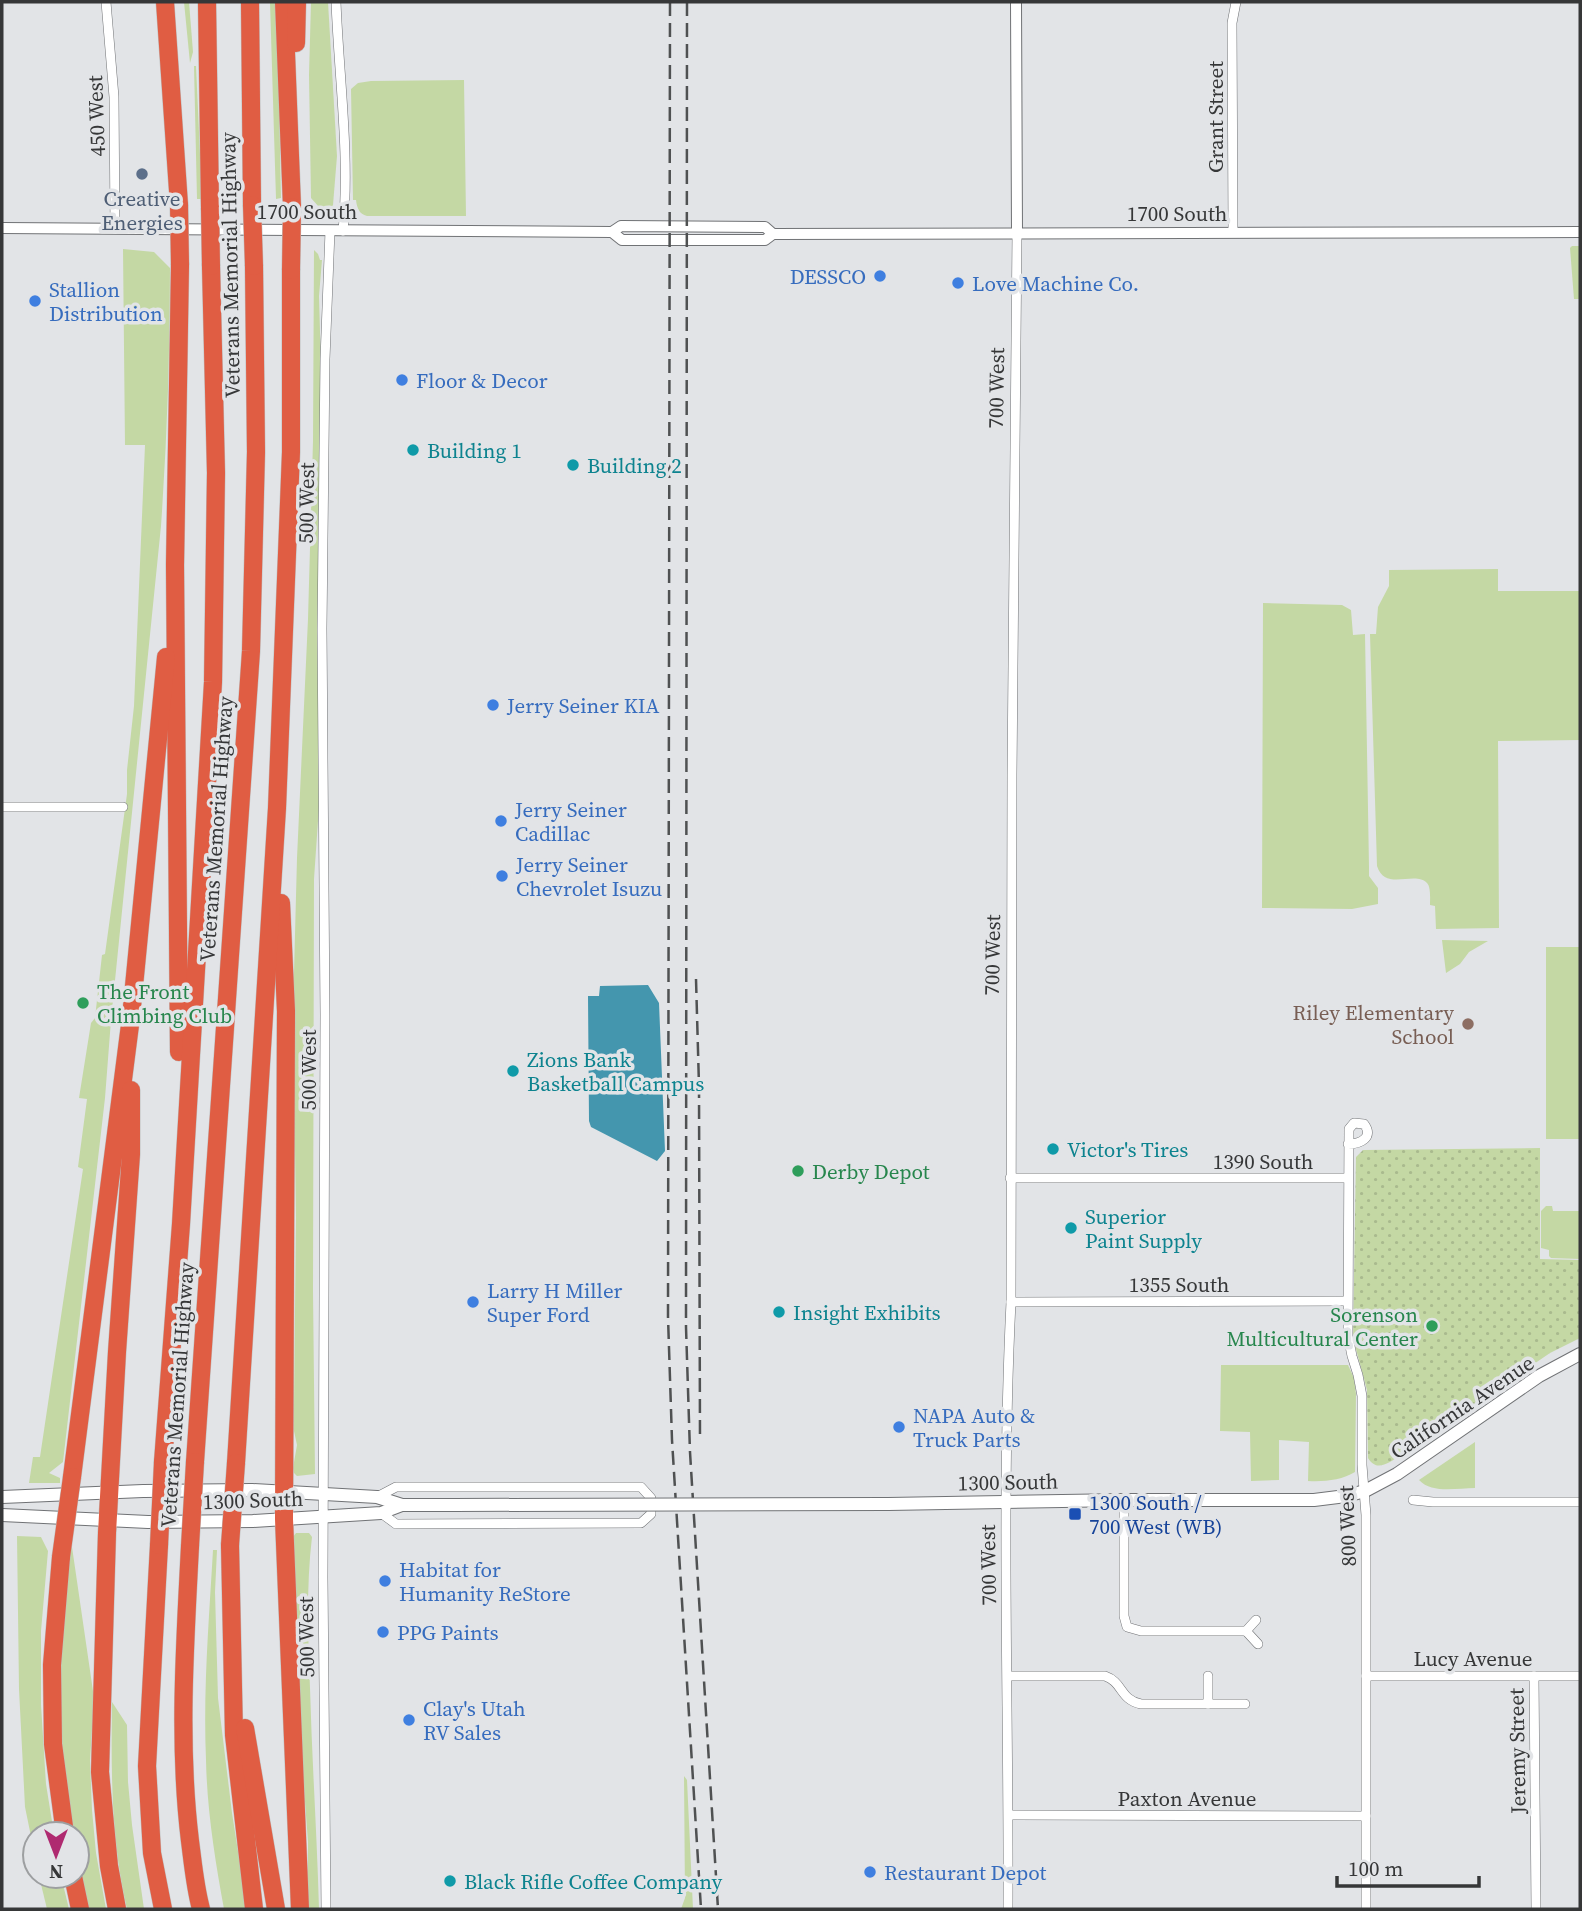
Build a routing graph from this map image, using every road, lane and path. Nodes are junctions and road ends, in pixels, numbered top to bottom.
1 (106, 2) edge
2 (165, 2) edge
3 (207, 2) edge
4 (250, 2) edge
5 (284, 2) edge
6 (297, 2) edge
7 (336, 2) edge
8 (1016, 2) edge
9 (1236, 2) edge
10 (292, 207) junction
11 (2, 228) edge
12 (115, 229) junction
13 (330, 231) junction
14 (343, 231) junction
15 (1233, 232) junction
16 (1580, 232) edge
17 (1017, 233) junction
18 (175, 565) junction
19 (2, 807) edge
20 (123, 807) dead end
21 (277, 808) junction
22 (131, 1017) junction
23 (1348, 1144) dead end
24 (1010, 1178) junction
25 (1348, 1178) junction
26 (181, 1224) junction
27 (1347, 1301) junction
28 (1011, 1302) junction
29 (1580, 1354) edge
30 (1365, 1490) junction
31 (284, 1491) junction
32 (109, 1492) junction
33 (324, 1493) junction
34 (2, 1497) edge
35 (377, 1497) junction
36 (1124, 1500) junction
37 (1413, 1500) dead end
38 (1006, 1502) junction
39 (1580, 1502) edge
40 (402, 1505) junction
41 (381, 1513) junction
42 (2, 1515) edge
43 (324, 1516) junction
44 (107, 1519) junction
45 (284, 1519) junction
46 (1256, 1620) dead end
47 (231, 1627) junction
48 (1246, 1631) junction
49 (1258, 1644) dead end
50 (1580, 1675) edge
51 (1008, 1676) junction
52 (1208, 1676) dead end
53 (1366, 1676) junction
54 (1534, 1676) junction
55 (1208, 1704) junction
56 (1245, 1704) dead end
57 (1009, 1815) junction
58 (1366, 1816) junction
59 (63, 1820) edge
60 (76, 1890) edge
61 (80, 1909) edge
62 (117, 1909) edge
63 (163, 1909) edge
64 (201, 1909) edge
65 (254, 1909) edge
66 (276, 1909) edge
67 (300, 1909) edge
68 (326, 1909) edge
69 (1008, 1909) edge
70 (1366, 1909) edge
71 (1536, 1909) edge

1 - 12 street, 450 West
2 - 18 highway, bridge
3 - 26 highway, Veterans Memorial Highway, bridge
4 - 64 highway, Veterans Memorial Highway, bridge
5 - 10 highway
6 - 10 highway
7 - 14 street
8 - 17 street, 700 West
9 - 15 street, Grant Street
10 - 21 highway, bridge
11 - 12 street, 1700 South
12 - 13 street, 1700 South
13 - 14 street, 1700 South
13 - 33 street, 500 West
14 - 17 street, 1700 South
15 - 16 street, 1700 South
15 - 17 street, 1700 South
17 - 24 street, 700 West
18 - 22 highway
18 - 26 highway
19 - 20 street
21 - 31 highway
21 - 47 highway, bridge
22 - 32 highway
22 - 59 highway, bridge
23 - 25 street, 800 West
24 - 25 street, 1390 South
24 - 28 street, 700 West
25 - 27 street, 800 West
26 - 63 highway, Veterans Memorial Highway, bridge
27 - 28 street, 1355 South
27 - 30 street, 800 West
28 - 38 street, 700 West
29 - 30 main road, California Avenue
30 - 36 main road, 1300 South
30 - 53 street, 800 West
31 - 32 main road, 1300 South
31 - 33 main road, 1300 South
31 - 45 highway
32 - 34 main road, 1300 South
32 - 44 highway
33 - 35 main road, 1300 South
33 - 43 street, 500 West
35 - 40 main road, 1300 South
35 - 41 street, 1300 South
36 - 38 main road, 1300 South
36 - 48 street
37 - 39 street
38 - 40 main road, 1300 South, bridge
38 - 51 street, 700 West
40 - 41 main road, 1300 South
41 - 43 main road, 1300 South
42 - 44 main road, 1300 South
43 - 45 main road, 1300 South
43 - 68 street, 500 West
44 - 45 main road, 1300 South
44 - 62 highway
45 - 67 highway
46 - 48 street
47 - 65 highway
47 - 66 highway
48 - 49 street
50 - 54 street, Lucy Avenue
51 - 55 street
51 - 57 street, 700 West
52 - 55 street
53 - 54 street, Lucy Avenue
53 - 58 street, 800 West
54 - 71 street, Jeremy Street
55 - 56 street
57 - 58 street, Paxton Avenue
57 - 69 street, 700 West
58 - 70 street, 800 West
60 - 61 highway

